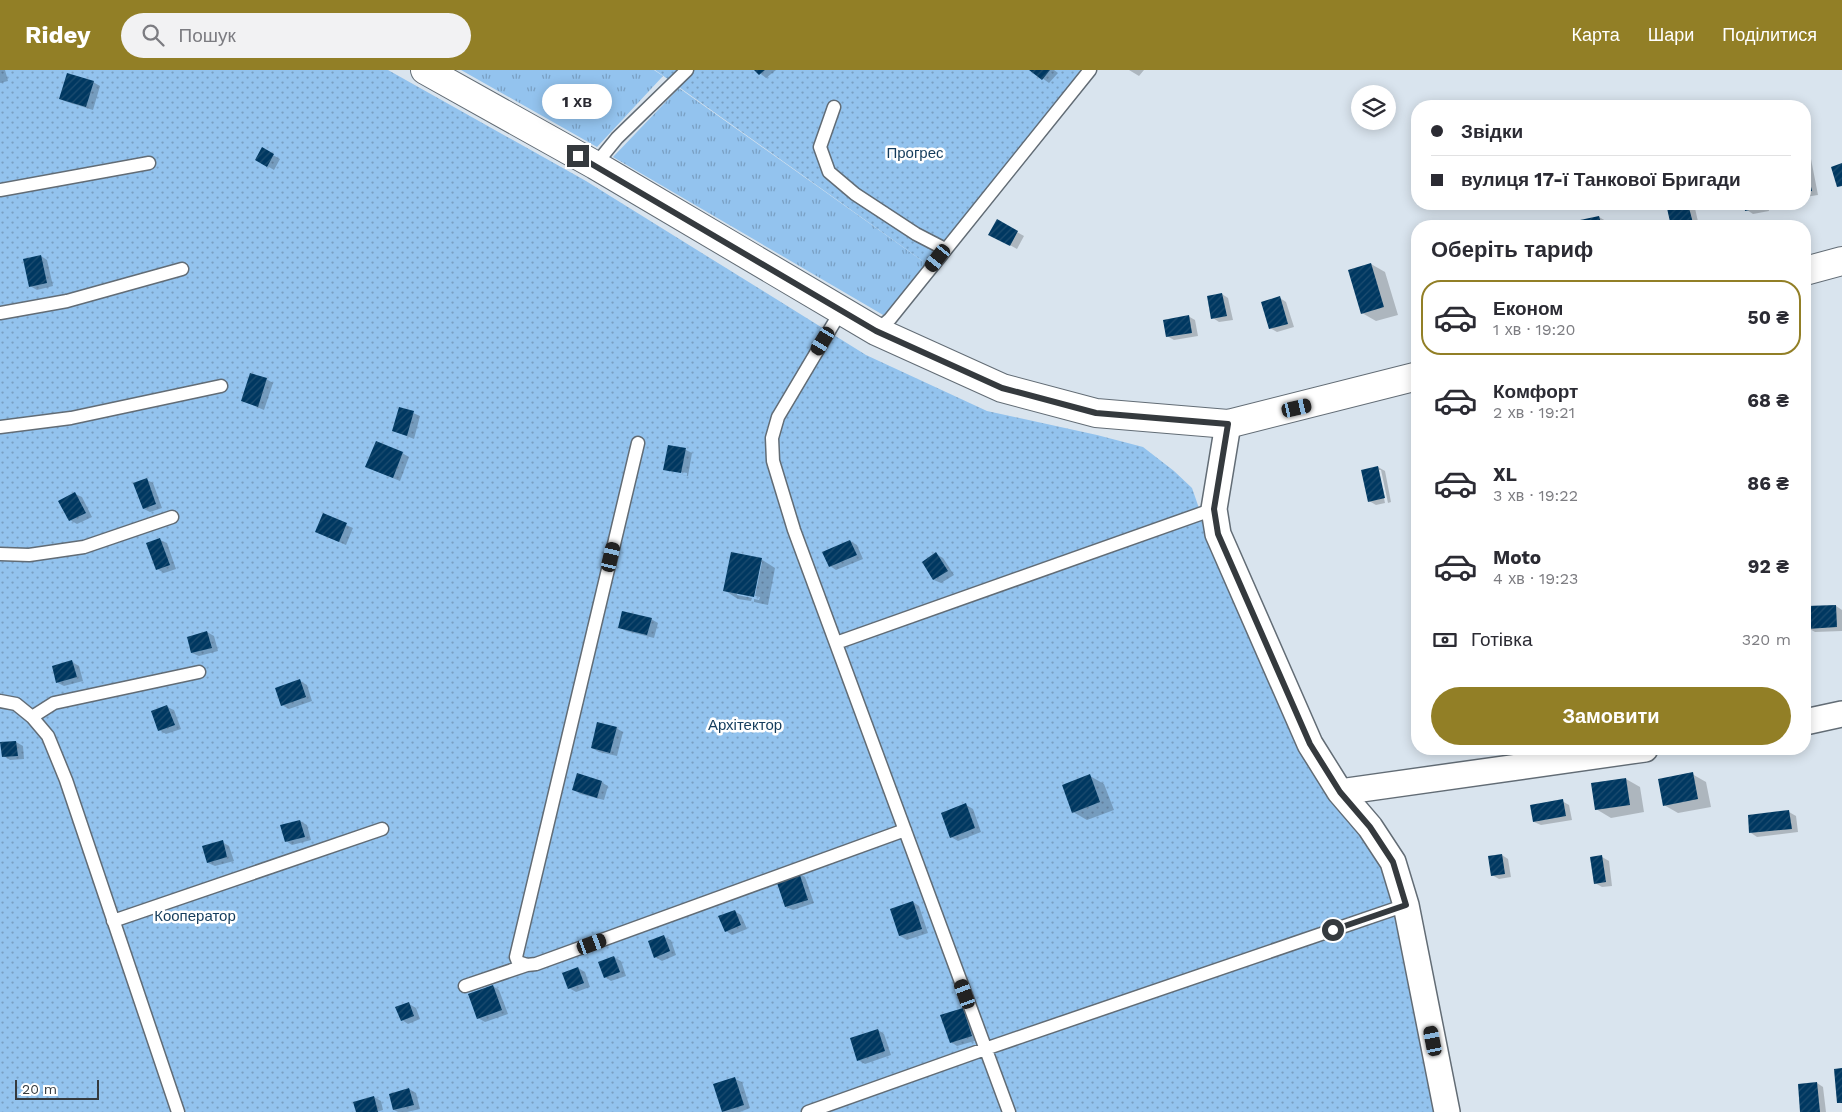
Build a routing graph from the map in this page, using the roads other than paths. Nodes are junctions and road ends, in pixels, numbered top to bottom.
1 (424, 70) edge
2 (688, 70) edge
3 (1090, 70) edge
4 (834, 107) dead end
5 (149, 163) dead end
6 (595, 165) junction
7 (0, 190) edge
8 (945, 249) junction
9 (1842, 261) edge
10 (182, 269) dead end
11 (1811, 269) edge
12 (841, 311) junction
13 (0, 313) edge
14 (876, 331) junction
15 (1411, 378) edge
16 (222, 386) dead end
17 (1228, 424) junction
18 (0, 427) edge
19 (638, 443) dead end
20 (1214, 509) junction
21 (172, 517) dead end
22 (0, 554) edge
23 (836, 643) junction
24 (199, 672) dead end
25 (0, 701) edge
26 (1842, 714) edge
27 (32, 717) junction
28 (1811, 721) edge
29 (1602, 755) edge
30 (1340, 792) junction
31 (382, 829) dead end
32 (905, 830) junction
33 (1406, 905) junction
34 (113, 921) junction
35 (527, 965) junction
36 (465, 986) dead end
37 (985, 1048) junction
38 (178, 1112) edge
39 (808, 1112) edge
40 (1009, 1112) edge
41 (1447, 1112) edge

1 - 6 main road
2 - 6 lane
3 - 8 lane
4 - 8 lane
5 - 7 lane
6 - 12 main road
8 - 14 lane
9 - 11 main road
10 - 13 lane
12 - 14 main road
12 - 23 lane
14 - 17 main road
15 - 17 main road
16 - 18 lane
17 - 20 street
19 - 35 lane
20 - 23 lane
20 - 30 street
21 - 22 lane
23 - 32 lane
24 - 27 lane
25 - 27 lane
26 - 28 street
27 - 34 lane
29 - 30 street
30 - 33 street
31 - 34 lane
32 - 35 lane
32 - 37 lane
33 - 37 lane
33 - 41 street
34 - 38 lane
35 - 36 lane
37 - 39 lane
37 - 40 lane

